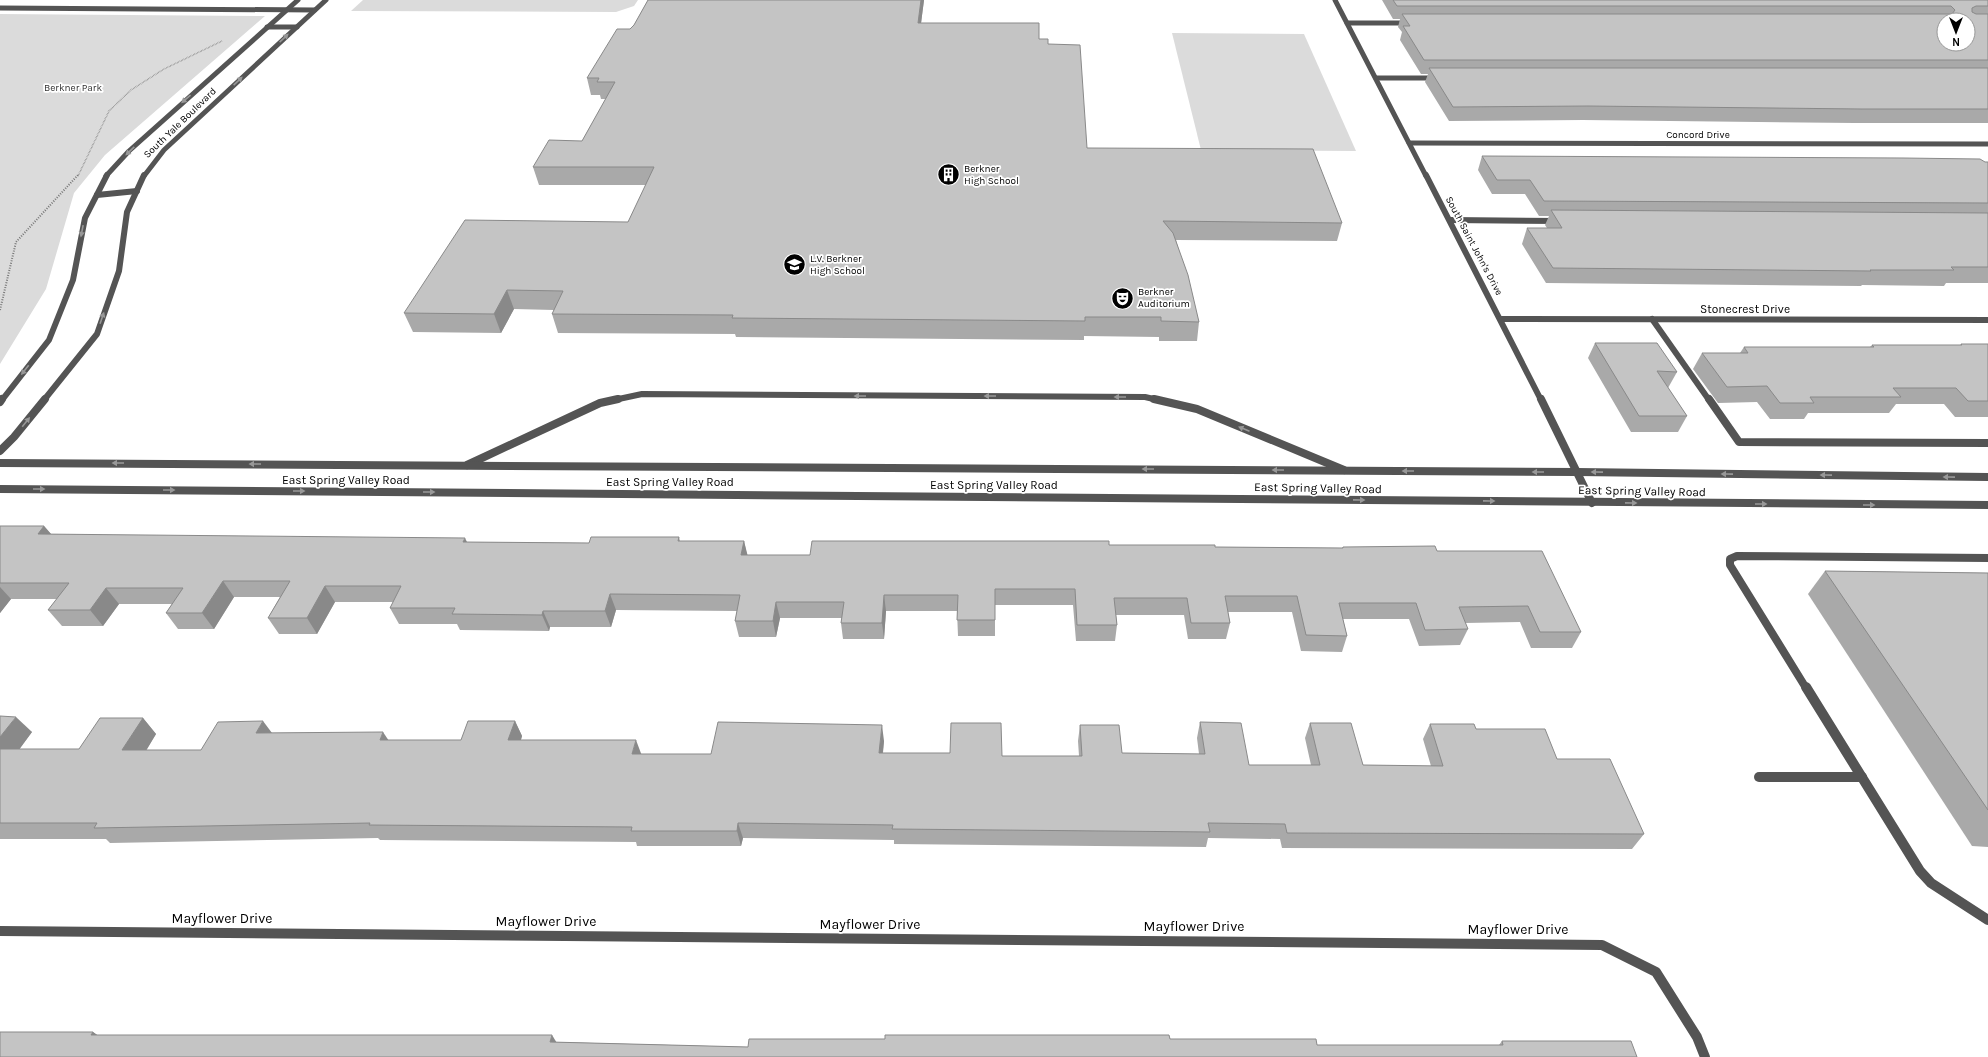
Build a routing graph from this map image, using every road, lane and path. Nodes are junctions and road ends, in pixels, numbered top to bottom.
1 (298, 0) edge
2 (326, 0) edge
3 (1335, 0) edge
4 (0, 8) edge
5 (287, 10) junction
6 (315, 10) junction
7 (1347, 23) junction
8 (1419, 23) edge
9 (267, 27) junction
10 (297, 27) junction
11 (226, 39) dead end
12 (1376, 78) junction
13 (1447, 78) edge
14 (1409, 143) junction
15 (1988, 144) edge
16 (137, 191) junction
17 (97, 195) junction
18 (1450, 220) junction
19 (1560, 221) edge
20 (0, 310) edge
21 (1501, 319) junction
22 (1652, 319) junction
23 (1988, 320) edge
24 (0, 402) edge
25 (1988, 443) edge
26 (0, 451) edge
27 (0, 463) edge
28 (467, 465) junction
29 (1345, 471) junction
30 (1577, 472) junction
31 (1988, 477) edge
32 (0, 489) edge
33 (1592, 503) junction
34 (1988, 505) edge
35 (1988, 558) edge
36 (1759, 777) dead end
37 (1862, 777) junction
38 (1988, 920) edge
39 (0, 931) edge
40 (1706, 1057) edge

1 - 5 street, South Yale Boulevard
2 - 6 street, South Yale Boulevard
3 - 7 street, South Saint John's Drive
4 - 5 street
5 - 6 street
5 - 9 street, South Yale Boulevard
6 - 10 street, South Yale Boulevard
7 - 8 street
7 - 12 street, South Saint John's Drive
9 - 10 street
9 -> 17 street, South Yale Boulevard
16 -> 10 street, South Yale Boulevard
11 - 20 path
12 - 13 street
12 - 14 street, South Saint John's Drive
14 - 15 street, Concord Drive
14 - 18 street, South Saint John's Drive
16 - 17 street
26 -> 16 street, South Yale Boulevard
17 -> 24 street, South Yale Boulevard
18 - 19 street
18 - 21 street, South Saint John's Drive
21 - 22 street, Stonecrest Drive
21 - 30 street, South Saint John's Drive
22 - 23 street, Stonecrest Drive
22 - 25 street
28 -> 27 street, East Spring Valley Road
29 -> 28 street, East Spring Valley Road
29 -> 28 street
30 -> 29 street, East Spring Valley Road
31 -> 30 street, East Spring Valley Road
30 - 33 street, South Saint John's Drive
32 -> 33 street, East Spring Valley Road
33 -> 34 street, East Spring Valley Road
35 - 37 street
36 - 37 street
37 - 38 street
39 - 40 street, Mayflower Drive

